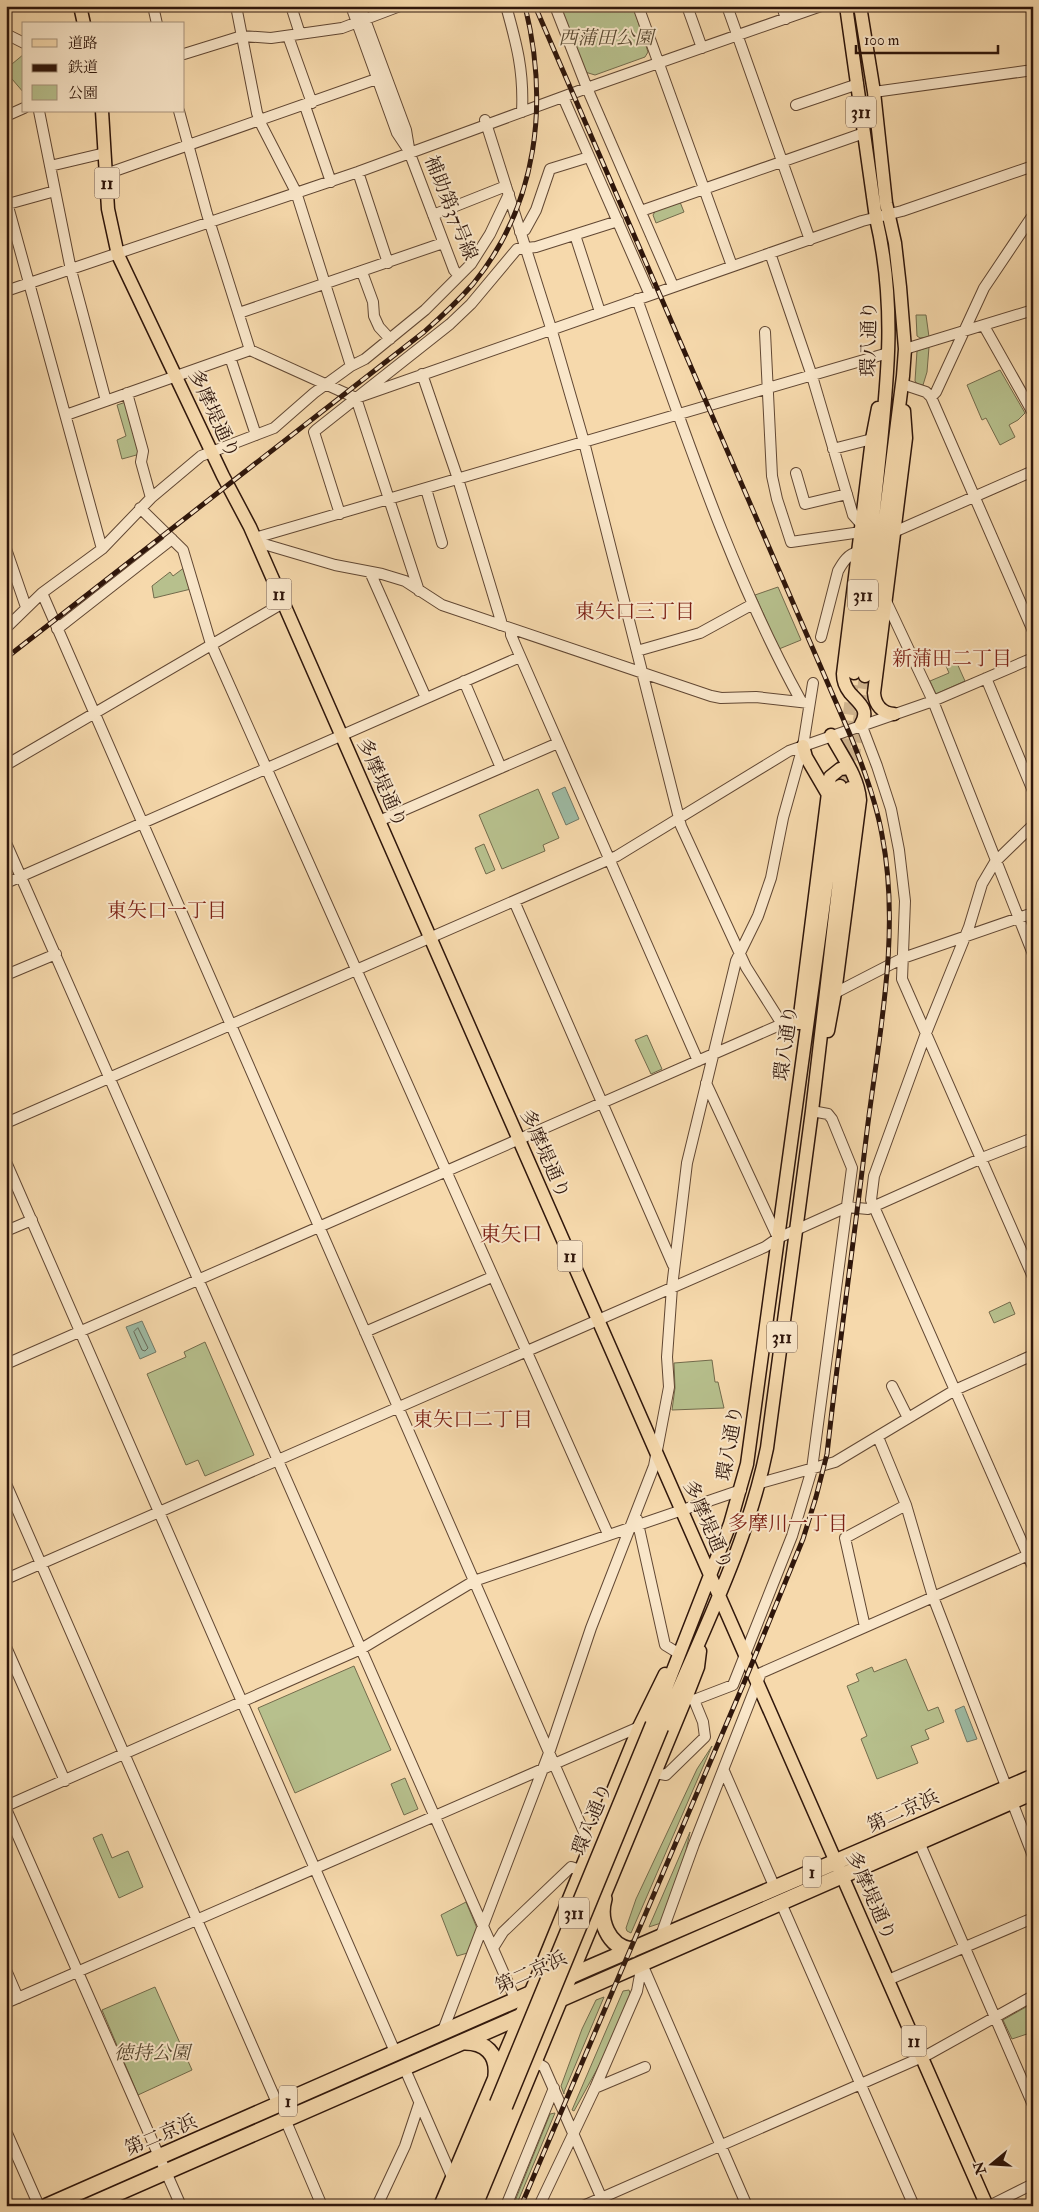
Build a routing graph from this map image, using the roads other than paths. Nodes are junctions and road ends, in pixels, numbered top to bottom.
1 (80, 6) edge
2 (153, 6) edge
3 (236, 6) edge
4 (291, 6) edge
5 (351, 6) edge
6 (360, 6) edge
7 (400, 6) edge
8 (506, 6) edge
9 (555, 6) edge
10 (638, 6) edge
11 (687, 6) edge
12 (727, 6) edge
13 (782, 6) edge
14 (821, 6) edge
15 (846, 6) edge
16 (860, 6) edge
17 (786, 19) junction
18 (360, 21) junction
19 (84, 22) edge
20 (157, 22) edge
21 (6, 34) edge
22 (300, 34) junction
23 (737, 35) junction
24 (242, 36) junction
25 (288, 36) junction
26 (22, 42) edge
27 (702, 48) junction
28 (185, 54) edge
29 (659, 63) junction
30 (1033, 70) edge
31 (381, 77) junction
32 (858, 84) junction
33 (587, 88) junction
34 (874, 92) junction
35 (563, 97) junction
36 (308, 104) junction
37 (796, 105) dead end
38 (22, 109) edge
39 (39, 112) edge
40 (102, 112) edge
41 (179, 112) edge
42 (522, 112) junction
43 (6, 116) edge
44 (260, 121) junction
45 (486, 122) junction
46 (864, 133) junction
47 (188, 146) junction
48 (105, 153) junction
49 (410, 154) junction
50 (589, 157) junction
51 (782, 162) junction
52 (50, 166) junction
53 (1033, 166) edge
54 (358, 172) junction
55 (106, 174) junction
56 (331, 182) junction
57 (704, 188) junction
58 (507, 190) junction
59 (55, 191) junction
60 (296, 192) junction
61 (7, 202) edge
62 (641, 211) junction
63 (433, 215) junction
64 (1033, 215) edge
65 (882, 216) junction
66 (618, 221) junction
67 (210, 222) junction
68 (520, 232) junction
69 (575, 235) junction
70 (810, 240) junction
71 (443, 243) junction
72 (525, 248) junction
73 (770, 253) junction
74 (118, 255) junction
75 (388, 263) junction
76 (732, 266) junction
77 (70, 270) junction
78 (362, 272) junction
79 (459, 276) junction
80 (30, 284) junction
81 (325, 284) junction
82 (674, 286) junction
83 (6, 291) edge
84 (650, 295) junction
85 (636, 299) junction
86 (1033, 310) edge
87 (600, 312) junction
88 (239, 313) junction
89 (984, 326) junction
90 (551, 328) junction
91 (765, 332) dead end
92 (963, 332) junction
93 (390, 339) junction
94 (905, 349) junction
95 (250, 350) junction
96 (888, 353) junction
97 (230, 357) junction
98 (351, 366) junction
99 (422, 374) junction
100 (812, 376) junction
101 (176, 377) junction
102 (903, 380) junction
103 (327, 385) junction
104 (887, 385) junction
105 (768, 389) junction
106 (127, 393) junction
107 (931, 397) junction
108 (356, 398) junction
109 (106, 400) junction
110 (1033, 413) edge
111 (66, 415) junction
112 (678, 415) junction
113 (256, 435) junction
114 (872, 439) junction
115 (584, 442) junction
116 (834, 449) junction
117 (211, 452) junction
118 (1033, 471) edge
119 (796, 473) dead end
120 (458, 479) junction
121 (426, 489) junction
122 (847, 494) junction
123 (974, 497) junction
124 (151, 498) junction
125 (390, 499) junction
126 (140, 508) junction
127 (340, 514) junction
128 (861, 528) junction
129 (894, 532) junction
130 (172, 539) junction
131 (256, 540) junction
132 (442, 542) dead end
133 (6, 549) edge
134 (102, 549) junction
135 (858, 552) junction
136 (370, 572) junction
137 (419, 590) junction
138 (42, 593) junction
139 (886, 601) junction
140 (283, 603) junction
141 (753, 604) junction
142 (26, 607) junction
143 (500, 625) junction
144 (6, 628) edge
145 (511, 629) junction
146 (57, 630) junction
147 (1033, 631) edge
148 (821, 637) dead end
149 (211, 644) junction
150 (637, 651) junction
151 (520, 657) junction
152 (1033, 658) edge
153 (644, 675) junction
154 (865, 678) junction
155 (986, 678) junction
156 (464, 681) junction
157 (813, 683) dead end
158 (854, 696) junction
159 (426, 698) junction
160 (805, 702) junction
161 (933, 702) junction
162 (94, 713) junction
163 (894, 714) junction
164 (861, 724) junction
165 (341, 736) junction
166 (831, 736) junction
167 (558, 743) junction
168 (802, 746) junction
169 (6, 765) edge
170 (266, 768) junction
171 (501, 768) junction
172 (849, 768) junction
173 (1033, 791) edge
174 (827, 793) junction
175 (678, 818) junction
176 (379, 821) junction
177 (143, 823) junction
178 (1033, 825) edge
179 (6, 843) edge
180 (609, 859) junction
181 (996, 862) junction
182 (22, 876) junction
183 (6, 883) edge
184 (514, 901) junction
185 (1033, 913) edge
186 (1018, 919) junction
187 (430, 938) junction
188 (965, 938) junction
189 (56, 954) junction
190 (1033, 954) edge
191 (740, 955) junction
192 (903, 958) junction
193 (357, 969) junction
194 (6, 976) edge
195 (835, 993) junction
196 (782, 1024) junction
197 (799, 1024) junction
198 (231, 1025) junction
199 (926, 1033) junction
200 (713, 1054) junction
201 (698, 1061) junction
202 (801, 1068) junction
203 (816, 1070) junction
204 (110, 1078) junction
205 (706, 1082) junction
206 (603, 1103) junction
207 (812, 1111) junction
208 (6, 1123) edge
209 (1033, 1138) edge
210 (518, 1140) junction
211 (982, 1158) junction
212 (6, 1162) edge
213 (445, 1171) junction
214 (874, 1206) junction
215 (847, 1207) junction
216 (32, 1220) junction
217 (319, 1227) junction
218 (796, 1230) junction
219 (6, 1231) edge
220 (778, 1238) junction
221 (674, 1266) junction
222 (492, 1277) junction
223 (1033, 1277) edge
224 (199, 1280) junction
225 (672, 1287) junction
226 (598, 1320) junction
227 (80, 1331) junction
228 (365, 1332) junction
229 (526, 1351) junction
230 (1033, 1355) edge
231 (6, 1364) edge
232 (892, 1386) dead end
233 (955, 1390) junction
234 (398, 1407) junction
235 (908, 1418) junction
236 (878, 1436) junction
237 (656, 1452) junction
238 (278, 1460) junction
239 (812, 1469) junction
240 (760, 1483) junction
241 (6, 1484) edge
242 (741, 1490) junction
243 (906, 1505) junction
244 (681, 1509) junction
245 (160, 1511) junction
246 (634, 1525) junction
247 (608, 1534) junction
248 (1030, 1554) edge
249 (42, 1563) junction
250 (1033, 1567) edge
251 (710, 1575) junction
252 (6, 1579) edge
253 (474, 1581) junction
254 (719, 1597) junction
255 (933, 1597) junction
256 (865, 1627) junction
257 (701, 1641) junction
258 (6, 1647) edge
259 (361, 1649) junction
260 (678, 1653) junction
261 (745, 1655) junction
262 (758, 1684) junction
263 (690, 1699) junction
264 (243, 1702) junction
265 (657, 1726) junction
266 (638, 1727) junction
267 (124, 1753) junction
268 (549, 1753) junction
269 (554, 1764) junction
270 (542, 1770) junction
271 (724, 1771) junction
272 (656, 1773) junction
273 (1033, 1777) edge
274 (65, 1781) junction
275 (1033, 1792) edge
276 (1009, 1794) junction
277 (6, 1807) edge
278 (435, 1815) junction
279 (919, 1842) junction
280 (590, 1846) junction
281 (1033, 1856) edge
282 (316, 1867) junction
283 (839, 1869) junction
284 (580, 1870) junction
285 (775, 1888) junction
286 (604, 1899) junction
287 (782, 1902) junction
288 (1033, 1918) edge
289 (197, 1920) junction
290 (483, 1927) junction
291 (660, 1938) junction
292 (965, 1947) junction
293 (493, 1948) junction
294 (631, 1950) junction
295 (642, 1964) junction
296 (6, 1970) edge
297 (78, 1972) junction
298 (572, 1976) junction
299 (888, 1980) junction
300 (1033, 1996) edge
301 (563, 1997) junction
302 (18, 1998) junction
303 (523, 1998) junction
304 (6, 2003) edge
305 (995, 2017) junction
306 (520, 2018) junction
307 (442, 2033) junction
308 (465, 2042) junction
309 (507, 2048) junction
310 (396, 2054) junction
311 (922, 2058) junction
312 (537, 2061) junction
313 (645, 2067) dead end
314 (404, 2068) junction
315 (496, 2075) junction
316 (862, 2084) junction
317 (554, 2088) junction
318 (595, 2088) junction
319 (419, 2104) junction
320 (278, 2105) junction
321 (501, 2105) junction
322 (1033, 2105) edge
323 (285, 2119) junction
324 (6, 2130) edge
325 (573, 2132) junction
326 (721, 2146) junction
327 (159, 2157) junction
328 (166, 2172) junction
329 (452, 2177) junction
330 (1033, 2184) edge
331 (603, 2202) edge
332 (39, 2206) edge
333 (47, 2206) edge
334 (88, 2206) edge
335 (181, 2206) edge
336 (322, 2206) edge
337 (377, 2206) edge
338 (440, 2206) edge
339 (452, 2206) edge
340 (464, 2206) edge
341 (476, 2206) edge
342 (506, 2206) edge
343 (539, 2206) edge
344 (583, 2206) edge
345 (747, 2206) edge
346 (914, 2206) edge
347 (988, 2206) edge

1 - 19 main road
2 - 20 street
3 - 24 street
4 - 22 street
5 - 18 street, 補助第37号線
6 - 18 street, 補助第37号線
7 - 18 street
8 - 42 street
9 - 33 street
10 - 29 street
11 - 27 street
12 - 23 street
13 - 17 street
14 - 17 street
15 - 32 main road, 環八通り / 311
16 - 34 main road, 環八通り / 311
17 - 23 street
18 - 22 street
18 - 31 street, 補助第37号線
21 - 26 street
22 - 25 street
23 - 27 street
23 - 51 street
24 - 25 street
24 - 28 street
24 - 44 street
25 - 36 street
27 - 29 street
29 - 33 street
29 - 57 street
30 - 34 street
31 - 36 street
31 - 49 street, 補助第37号線
32 - 37 street
32 - 46 main road, 環八通り / 311
33 - 35 street
33 - 62 street
34 - 65 main road, 環八通り / 311
35 - 42 street
35 - 50 street
36 - 44 street
36 - 56 street
38 - 43 street
39 - 52 street
40 - 48 main road, 多摩堤通り / 11
41 - 47 street
42 - 45 street
44 - 47 street
44 - 60 street
45 - 49 street
45 - 58 street
46 - 51 street
46 - 65 main road, 環八通り / 311
47 - 55 street
47 - 67 street
48 - 52 street
48 - 55 main road, 多摩堤通り / 11
49 - 54 street
49 - 63 street, 補助第37号線
50 - 66 street
50 - 68 street
51 - 57 street
51 - 70 street
52 - 59 street
53 - 65 street
54 - 56 street
54 - 75 street
55 - 74 main road, 多摩堤通り / 11
56 - 60 street
57 - 62 street
57 - 76 street
58 - 63 street
58 - 68 street
58 - 79 street
59 - 61 street
59 - 77 street
60 - 67 street
60 - 81 street
61 - 80 street
62 - 82 street
63 - 71 street, 補助第37号線
64 - 92 street
65 - 70 street
65 - 94 main road, 環八通り / 311
65 - 96 main road, 環八通り / 311
66 - 69 street
66 - 84 street
67 - 74 street
67 - 88 street
68 - 72 street
69 - 72 street
69 - 87 street
70 - 73 street
71 - 75 street
71 - 79 street, 補助第37号線
72 - 90 street
72 - 108 street
73 - 76 street
73 - 100 street
74 - 77 street
74 - 101 main road, 多摩堤通り / 11
75 - 78 street
76 - 82 street
77 - 80 street
77 - 109 street
78 - 81 street
78 - 93 street
79 - 93 street
80 - 83 street
80 - 111 street
81 - 88 street
81 - 98 street
82 - 84 street
84 - 85 street
85 - 87 street
85 - 112 street
86 - 89 street
87 - 90 street
88 - 95 street
89 - 92 street
89 - 110 street
90 - 99 street
90 - 115 street
91 - 105 street
92 - 94 street
92 - 107 street
93 - 98 street
94 - 102 main road, 環八通り / 311
95 - 97 street
95 - 103 street
96 - 100 street
96 - 104 main road, 環八通り / 311
97 - 101 street
97 - 113 street
98 - 103 street
99 - 108 street
99 - 120 street
100 - 105 street
100 - 116 street
101 - 106 street
101 - 117 main road, 多摩堤通り / 11
102 - 107 street
102 - 129 main road
102 - 154 main road, 環八通り / 311
103 - 108 street
103 - 113 street
104 - 114 main road
104 - 154 main road, 環八通り / 311
105 - 112 street
105 - 128 street
106 - 109 street
106 - 124 street
107 - 123 street
108 - 125 street
108 - 127 street
109 - 111 street
111 - 134 street
112 - 115 street
112 - 141 street
113 - 117 street
114 - 116 street
114 - 128 main road
115 - 120 street
115 - 150 street
116 - 122 street
117 - 124 street
117 - 131 main road, 多摩堤通り / 11
118 - 123 street
119 - 122 street
120 - 121 street
120 - 143 street
121 - 125 street
121 - 132 street
122 - 128 street
123 - 129 street
123 - 147 street
124 - 126 street
125 - 127 street
125 - 137 street
126 - 130 street
126 - 134 street
127 - 131 street
128 - 135 main road
129 - 139 main road
130 - 146 street
130 - 149 street
131 - 136 street
131 - 140 main road, 多摩堤通り / 11
133 - 142 street
134 - 138 street
135 - 148 street
135 - 158 main road
136 - 137 street
136 - 159 street
137 - 143 street
138 - 142 street
138 - 146 street
139 - 154 main road
139 - 161 street
140 - 149 street
140 - 165 main road, 多摩堤通り / 11
141 - 150 street
141 - 160 street
142 - 144 street
143 - 145 street
145 - 151 street
145 - 153 street
146 - 162 street
149 - 162 street
149 - 170 street
150 - 153 street
151 - 156 street
151 - 167 street
152 - 155 street
153 - 160 street
153 - 175 street
154 - 158 main road
154 - 163 main road
155 - 161 street
155 - 173 street
156 - 159 street
156 - 171 street
157 - 160 street
158 - 164 main road
159 - 165 street
160 - 168 street
161 - 163 street
161 - 181 street
162 - 169 street
162 - 177 street
163 - 164 street
164 - 166 street
164 - 192 street
165 - 170 street
165 - 176 main road, 多摩堤通り / 11
166 - 168 street
166 - 172 main road
167 - 171 street
167 - 180 street
168 - 174 main road
168 - 175 street
168 - 191 street
170 - 177 street
170 - 193 street
171 - 176 street
172 - 174 main road
172 - 195 main road
174 - 197 main road
175 - 180 street
175 - 191 street
176 - 187 main road, 多摩堤通り / 11
177 - 182 street
177 - 198 street
178 - 181 street
179 - 182 street
180 - 184 street
180 - 201 street
181 - 186 street
181 - 188 street
182 - 183 street
182 - 189 street
184 - 187 street
184 - 206 street
185 - 186 street
186 - 188 street
186 - 190 street
187 - 193 street
187 - 210 main road, 多摩堤通り / 11
188 - 192 street
188 - 199 street
189 - 194 street
189 - 204 street
191 - 196 street
191 - 200 street
192 - 195 street
192 - 199 street
193 - 198 street
193 - 213 street
195 - 203 main road
196 - 197 street
196 - 200 street
197 - 202 main road
198 - 204 street
198 - 217 street
199 - 211 street
199 - 214 street
200 - 201 street
200 - 205 street
201 - 206 street
202 - 203 main road, 環八通り / 311
202 - 220 main road, 環八通り / 311
203 - 207 main road, 環八通り / 311
204 - 208 street
204 - 224 street
205 - 220 street
205 - 221 street
206 - 210 street
206 - 221 street
207 - 215 street
207 - 218 main road, 環八通り / 311
209 - 211 street
210 - 213 street
210 - 226 main road, 多摩堤通り / 11
211 - 214 street
211 - 223 street
212 - 216 street
213 - 217 street
213 - 222 street
214 - 215 street
214 - 233 street
215 - 218 street
215 - 239 street
216 - 219 street
216 - 227 street
217 - 224 street
217 - 228 street
218 - 220 street
218 - 240 main road, 環八通り / 311
220 - 225 street
220 - 242 main road, 環八通り / 311
221 - 225 street
222 - 228 street
222 - 229 street
224 - 227 street
224 - 238 street
225 - 226 street
225 - 237 street
226 - 229 street
226 - 237 main road, 多摩堤通り / 11
227 - 231 street
227 - 245 street
228 - 234 street
229 - 234 street
229 - 247 street
230 - 233 street
232 - 235 street
233 - 235 street
233 - 248 street
234 - 238 street
234 - 253 street
235 - 236 street
236 - 239 street
236 - 243 street
237 - 244 main road, 多摩堤通り / 11
237 - 246 street
238 - 245 street
238 - 259 street
239 - 240 street
239 - 261 street
240 - 254 main road, 環八通り / 311
241 - 249 street
242 - 244 street
242 - 251 main road, 環八通り / 311
243 - 255 street
243 - 256 street
244 - 246 street
244 - 251 main road, 多摩堤通り / 11
245 - 249 street
245 - 264 street
246 - 247 street
246 - 260 street
246 - 268 street
247 - 253 street
248 - 250 street
248 - 255 street
249 - 252 street
249 - 267 street
251 - 254 main road, 多摩堤通り / 11
251 - 260 main road, 環八通り / 311
253 - 259 street
253 - 268 street
254 - 257 main road, 環八通り / 311
254 - 261 main road, 多摩堤通り / 11
255 - 256 street
255 - 276 street
256 - 262 street
257 - 263 main road
257 - 265 main road, 環八通り / 311
258 - 274 street
259 - 264 street
259 - 278 street
260 - 265 main road, 環八通り / 311
260 - 266 main road
261 - 262 main road, 多摩堤通り / 11
261 - 263 street
262 - 271 street
262 - 283 main road, 多摩堤通り / 11
263 - 272 main road
263 - 272 street
264 - 267 street
264 - 282 street
265 - 321 main road, 環八通り / 311, bridge
266 - 269 street
266 - 280 main road
267 - 274 street
267 - 289 street
268 - 269 street
268 - 270 street
269 - 270 street
269 - 280 street
270 - 278 street
270 - 290 street
271 - 285 street
271 - 291 street
272 - 286 main road
273 - 276 highway, 第二京浜 / 1
274 - 277 street
275 - 276 highway, 第二京浜 / 1
276 - 279 highway, 第二京浜 / 1
276 - 281 street
276 - 283 highway, 第二京浜 / 1
277 - 297 street
278 - 282 street
278 - 290 street
279 - 283 highway, 第二京浜 / 1
279 - 292 street
280 - 284 main road
282 - 289 street
282 - 310 street
283 - 285 highway, 第二京浜 / 1
283 - 287 highway, 第二京浜 / 1
283 - 299 main road, 多摩堤通り / 11
284 - 293 street
284 - 303 main road
285 - 291 highway, 第二京浜 / 1
286 - 294 highway
286 - 298 main road
287 - 295 highway, 第二京浜 / 1
287 - 316 street
288 - 292 street
289 - 297 street
289 - 320 street
290 - 293 street
290 - 307 street
291 - 294 highway, 第二京浜 / 1
292 - 299 street
292 - 305 street
293 - 303 street
294 - 298 highway, 第二京浜 / 1
295 - 301 highway, 第二京浜 / 1
295 - 318 street
295 - 326 street
296 - 302 street
297 - 302 street
297 - 327 street
298 - 301 main road
298 - 303 highway, 第二京浜 / 1
299 - 311 main road, 多摩堤通り / 11
300 - 305 street
301 - 306 highway, 第二京浜 / 1
301 - 312 main road
302 - 304 street
303 - 306 main road
303 - 307 highway, 第二京浜 / 1
305 - 311 street
305 - 322 street
306 - 308 highway, 第二京浜 / 1
306 - 309 main road
307 - 310 highway, 第二京浜 / 1
308 - 314 highway, 第二京浜 / 1
308 - 315 highway
309 - 312 street
309 - 315 main road
310 - 320 highway, 第二京浜 / 1
311 - 316 street
311 - 347 main road, 多摩堤通り / 11
312 - 317 street
312 - 341 main road
313 - 318 street
314 - 319 street
314 - 323 highway, 第二京浜 / 1
315 - 329 main road
316 - 326 street
316 - 346 street
317 - 325 street
317 - 342 street
318 - 325 street
319 - 329 street
319 - 337 street
320 - 327 highway, 第二京浜 / 1
321 - 339 main road, 環八通り / 311
321 - 340 main road, 環八通り / 311
323 - 328 highway, 第二京浜 / 1
323 - 336 street
324 - 332 street
325 - 331 street
325 - 343 street
326 - 331 street
326 - 345 street
327 - 328 street
327 - 333 highway, 第二京浜 / 1
328 - 334 highway, 第二京浜 / 1
328 - 335 street
329 - 338 main road
330 - 347 street
331 - 344 street

